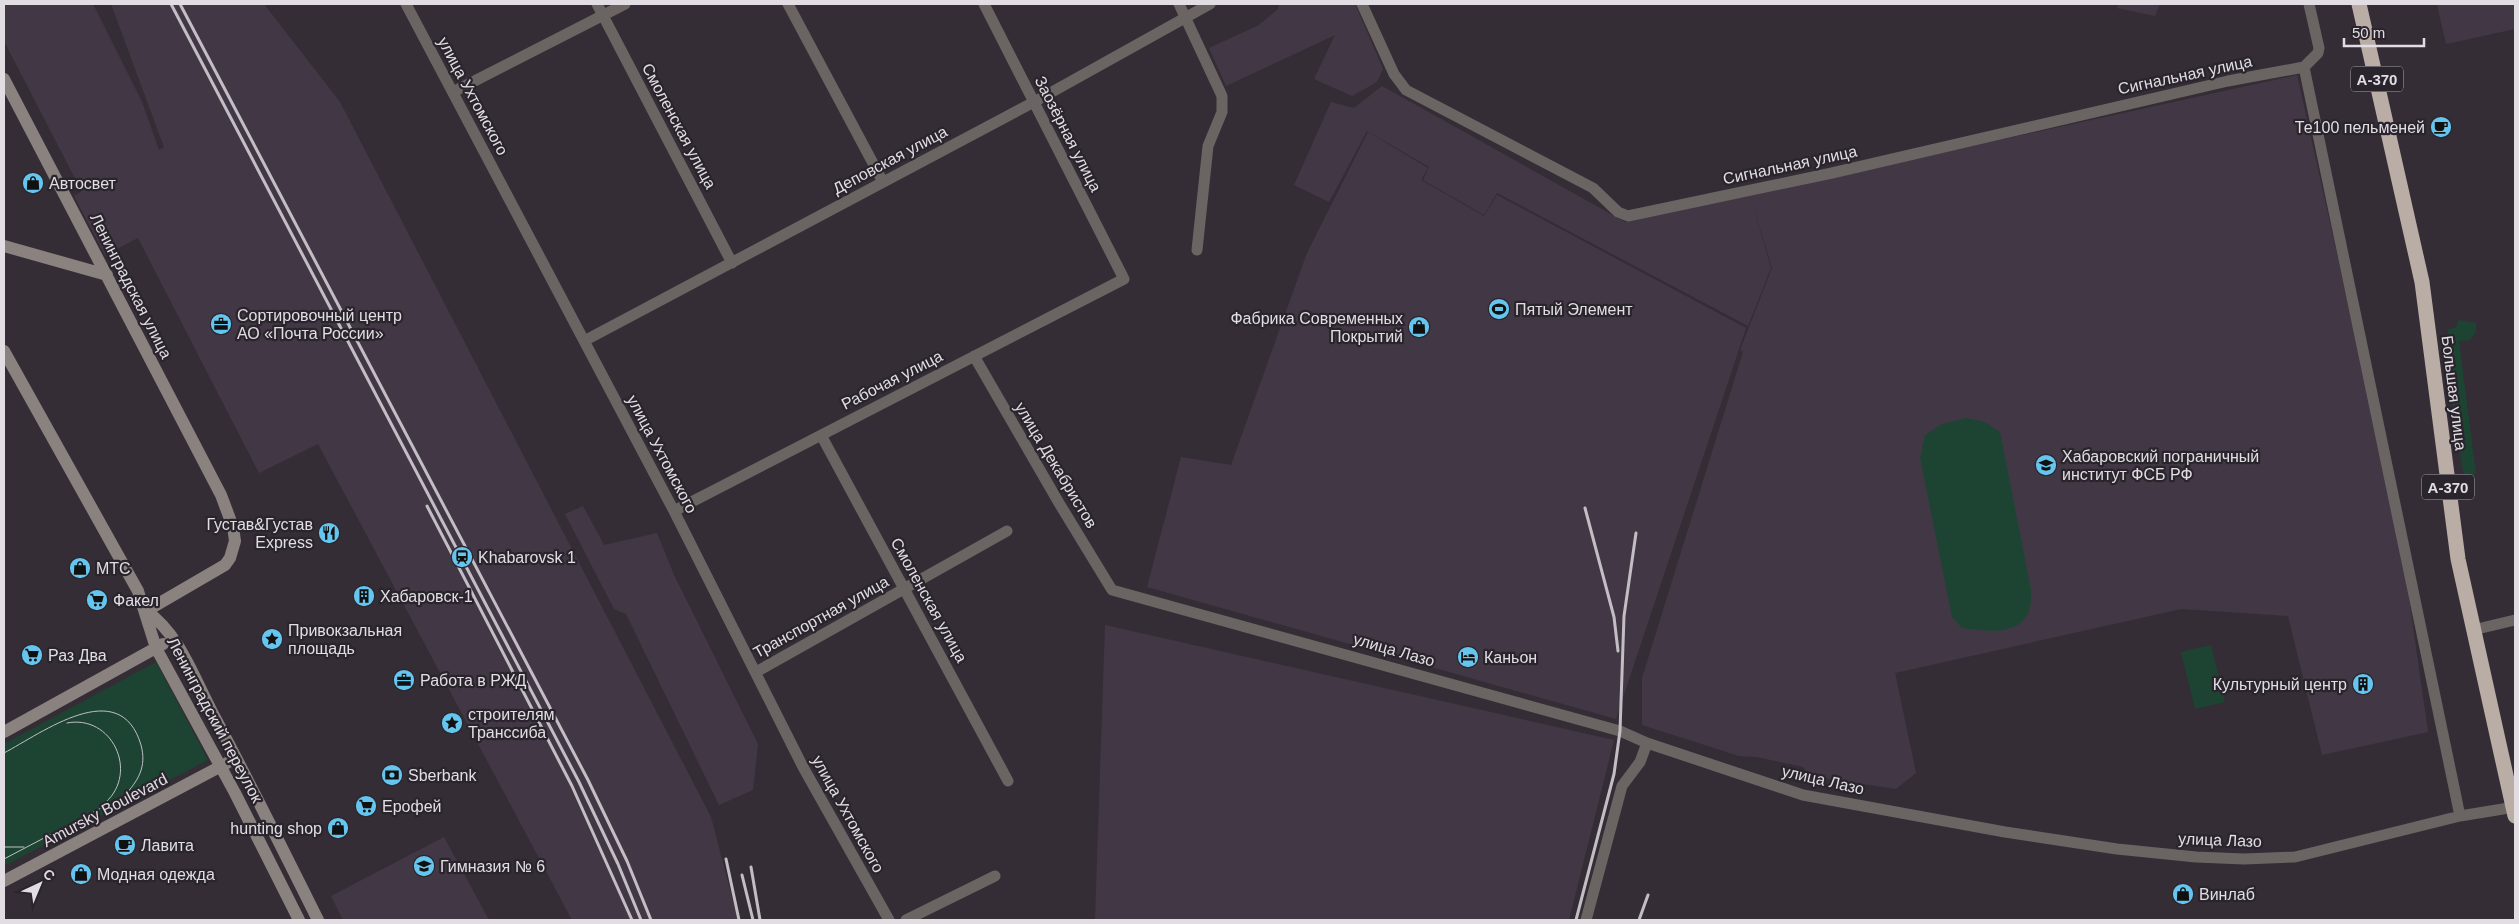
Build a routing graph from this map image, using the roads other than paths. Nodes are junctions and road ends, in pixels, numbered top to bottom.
1 (406, 4) edge
2 (597, 4) edge
3 (625, 4) edge
4 (788, 4) edge
5 (984, 4) edge
6 (1179, 4) edge
7 (1210, 4) edge
8 (1362, 4) edge
9 (2309, 4) edge
10 (2360, 4) edge
11 (603, 15) junction
12 (1185, 17) junction
13 (2304, 67) junction
14 (4, 79) edge
15 (453, 92) junction
16 (1034, 102) junction
17 (884, 182) junction
18 (4, 246) edge
19 (1197, 250) dead end
20 (732, 262) junction
21 (107, 275) junction
22 (1124, 279) joint
23 (584, 341) junction
24 (4, 351) edge
25 (974, 356) junction
26 (821, 435) junction
27 (674, 511) junction
28 (1007, 531) dead end
29 (903, 589) junction
30 (1112, 590) joint
31 (146, 611) junction
32 (2515, 620) edge
33 (2473, 630) junction
34 (173, 639) junction
35 (156, 648) junction
36 (756, 672) junction
37 (4, 732) edge
38 (1646, 743) junction
39 (236, 758) junction
40 (220, 766) junction
41 (1008, 781) dead end
42 (2515, 810) edge
43 (2460, 816) junction
44 (995, 876) dead end
45 (4, 882) edge
46 (299, 920) edge
47 (318, 920) edge
48 (889, 920) edge
49 (906, 920) edge
50 (1586, 920) edge

1 - 15 street, улица Ухтомского
2 - 11 street, Смоленская улица
3 - 11 street
4 - 17 street
5 - 16 street, Заозёрная улица
6 - 12 street
7 - 12 street, Деповская улица
8 - 13 street, Сигнальная улица
9 - 13 street
10 - 33 highway, Большая улица / А-370
11 - 15 street
11 - 20 street, Смоленская улица
12 - 16 street, Деповская улица
12 - 19 street
13 - 43 street
14 - 21 street, Ленинградская улица
15 - 23 street, улица Ухтомского
16 - 17 street, Деповская улица
16 - 22 street, Заозёрная улица
17 - 20 street, Деповская улица
18 - 21 street
20 - 23 street, Деповская улица
21 - 31 street, Ленинградская улица
22 - 25 street, Рабочая улица
23 - 27 street, улица Ухтомского
24 - 31 street, Ленинградский переулок
25 - 26 street, Рабочая улица
25 - 30 street, улица Декабристов
26 - 27 street, Рабочая улица
26 - 29 street, Смоленская улица
27 - 36 street, улица Ухтомского
28 - 29 street, Транспортная улица
29 - 36 street, Транспортная улица
29 - 41 street, Смоленская улица
30 - 38 street, улица Лазо
31 - 34 street, Ленинградский переулок
31 - 35 street, Ленинградский переулок
32 - 33 street
33 - 42 highway, Большая улица / А-370
34 - 35 street
34 - 39 street, Ленинградский переулок
35 - 37 street
35 - 40 street, Ленинградский переулок
36 - 48 street, улица Ухтомского
38 - 43 street, улица Лазо
38 - 50 street
39 - 40 street, Amursky Boulevard
39 - 47 street, Ленинградский переулок
40 - 45 street, Amursky Boulevard
40 - 46 street, Ленинградский переулок
42 - 43 street, улица Лазо
44 - 49 street

